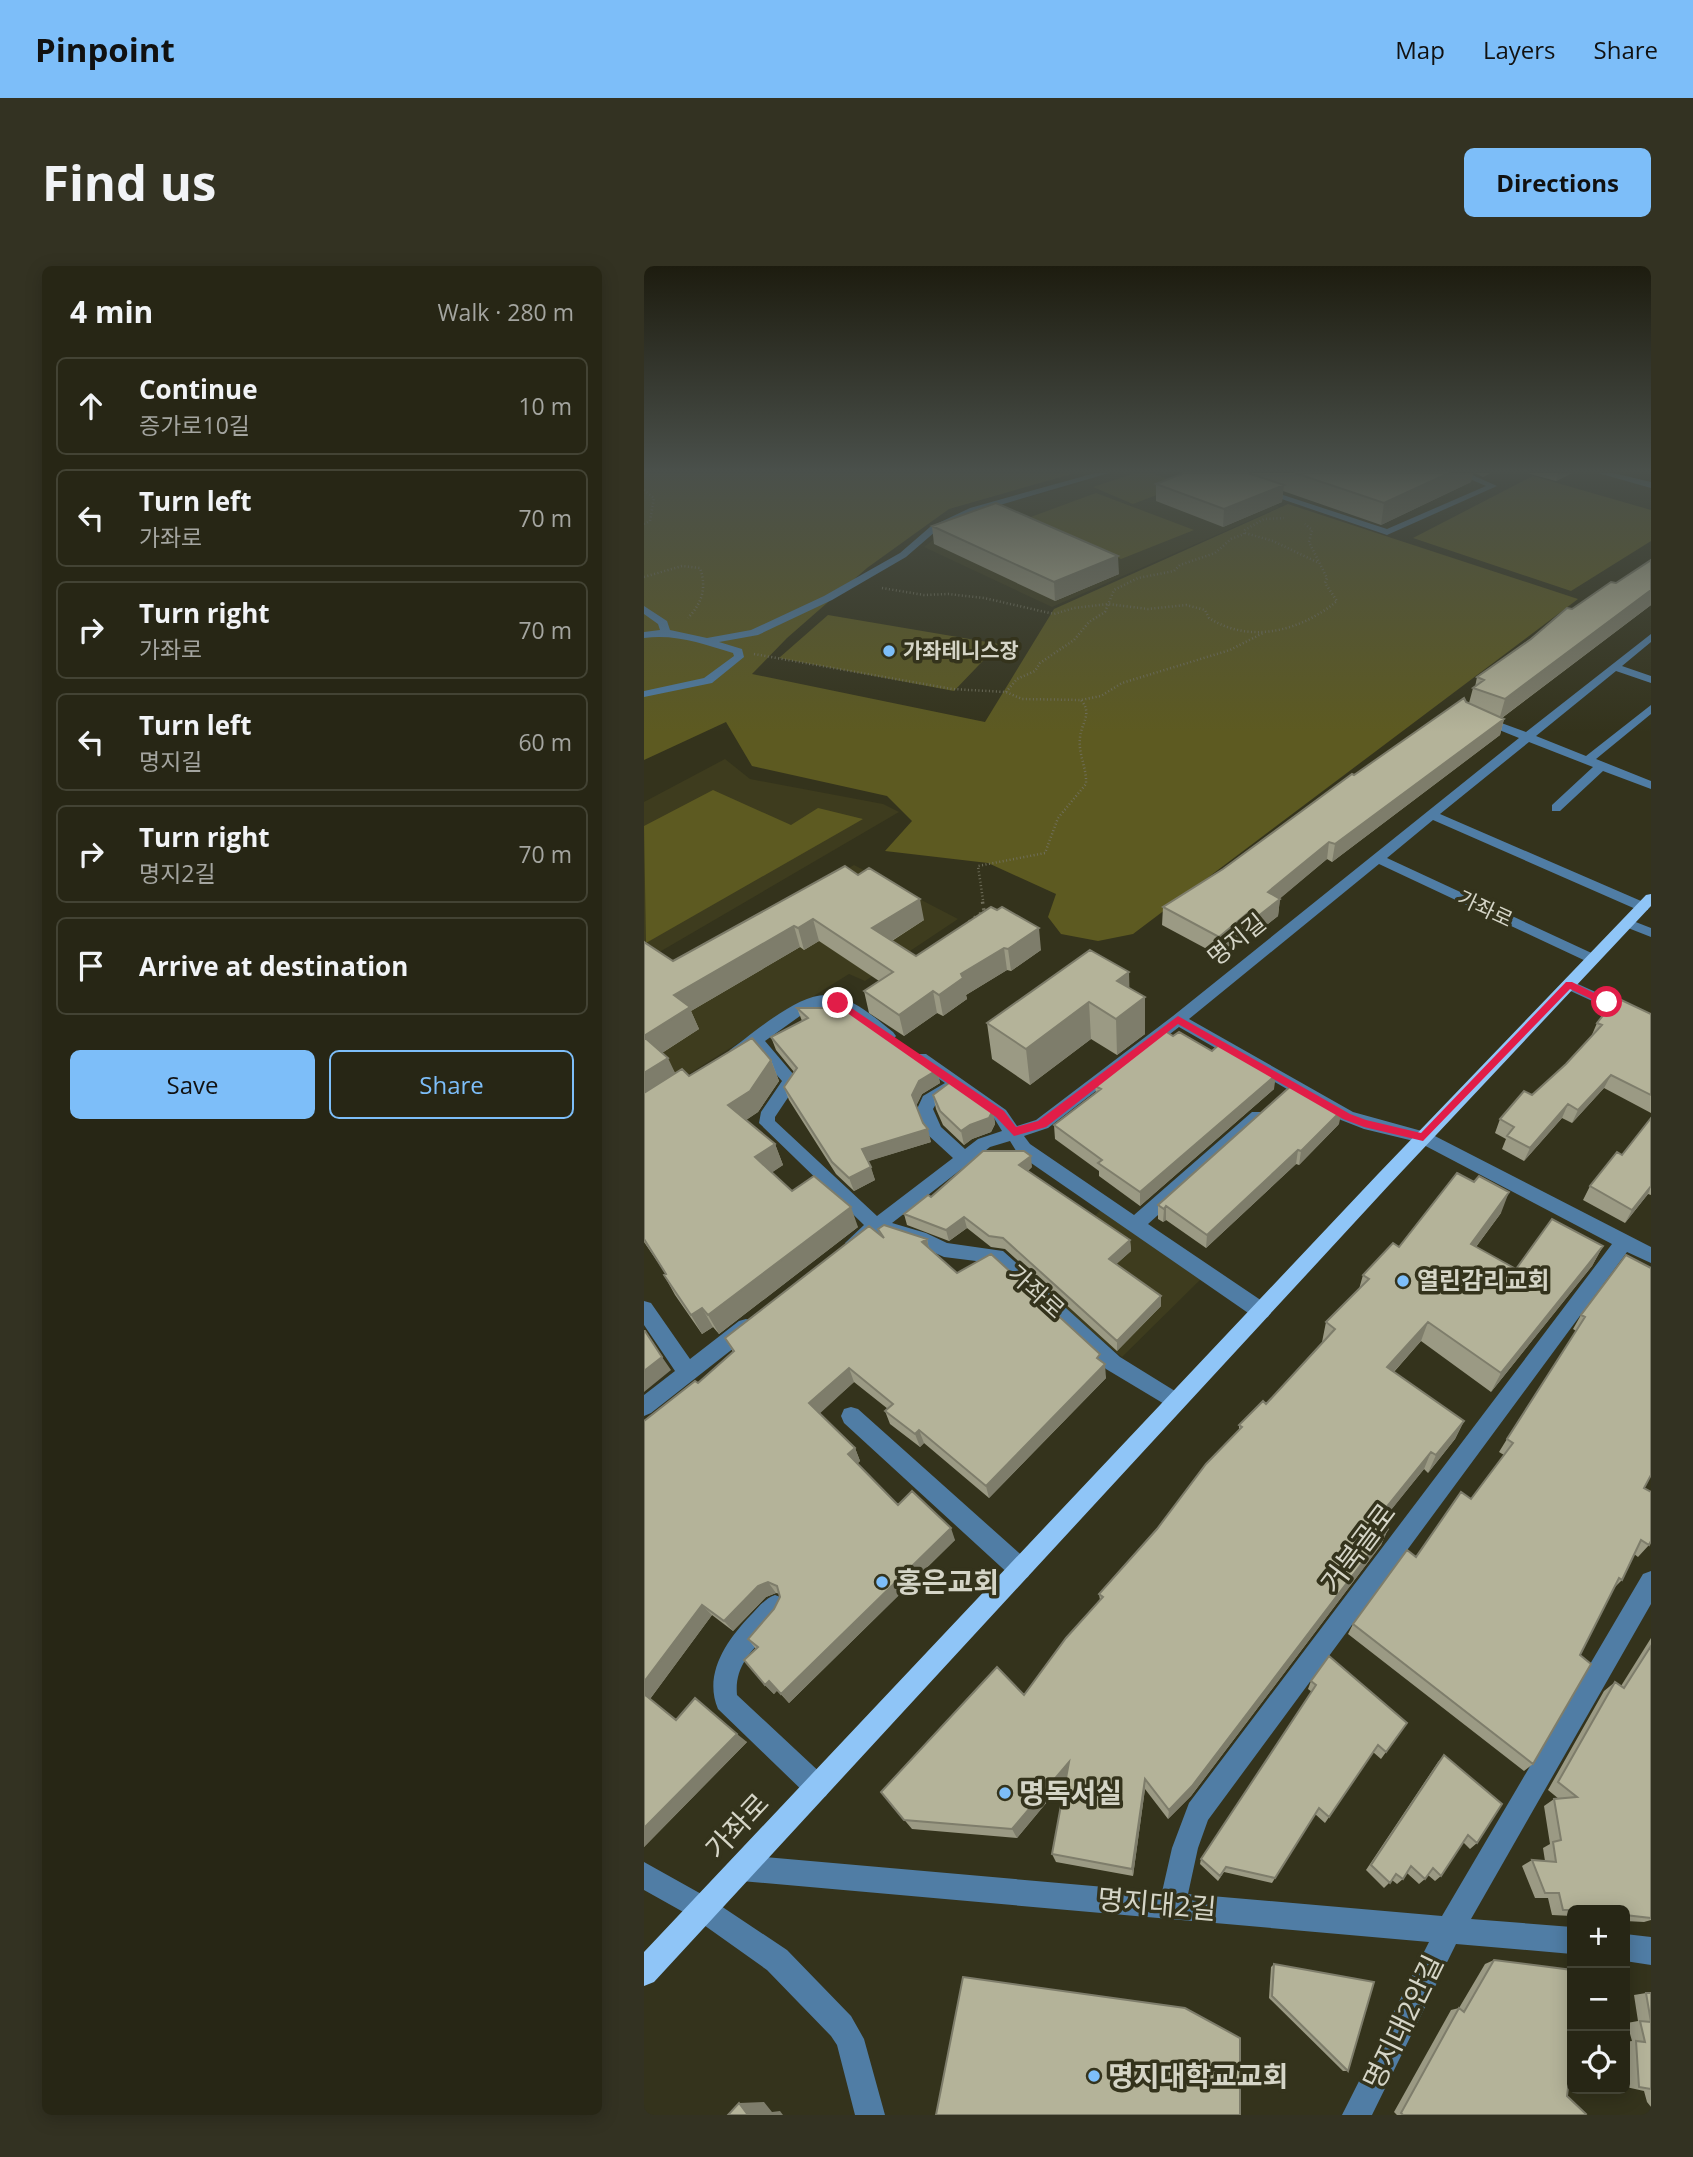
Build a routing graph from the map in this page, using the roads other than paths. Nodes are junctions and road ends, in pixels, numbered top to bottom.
1 (895, 559) edge
2 (644, 609) edge
3 (665, 630) junction
4 (644, 635) edge
5 (1651, 637) edge
6 (707, 641) junction
7 (1614, 667) junction
8 (1651, 680) edge
9 (644, 694) edge
10 (1651, 708) edge
11 (1467, 714) edge
12 (1527, 737) junction
13 (1588, 760) junction
14 (1601, 766) junction
15 (1651, 785) edge
16 (1556, 808) dead end
17 (1431, 815) junction
18 (1377, 859) junction
19 (1647, 903) edge
20 (1628, 923) junction
21 (1651, 933) edge
22 (1593, 959) junction
23 (1569, 985) junction
24 (1178, 1020) junction
25 (1651, 1023) edge
26 (756, 1041) junction
27 (722, 1062) edge
28 (956, 1084) junction
29 (1282, 1095) junction
30 (1014, 1132) junction
31 (1423, 1137) junction
32 (964, 1158) junction
33 (1135, 1225) junction
34 (876, 1226) junction
35 (1624, 1242) junction
36 (845, 1250) edge
37 (1651, 1256) edge
38 (644, 1309) edge
39 (1261, 1311) junction
40 (761, 1316) edge
41 (688, 1373) junction
42 (1176, 1402) junction
43 (644, 1407) edge
44 (851, 1416) dead end
45 (1020, 1569) junction
46 (1651, 1582) edge
47 (775, 1606) edge
48 (817, 1787) junction
49 (741, 1868) junction
50 (644, 1875) edge
51 (1172, 1905) junction
52 (704, 1909) junction
53 (1450, 1930) junction
54 (1567, 1941) edge
55 (1630, 1949) edge
56 (1651, 1951) edge
57 (644, 1972) edge
58 (1360, 2114) edge
59 (870, 2115) edge

1 - 6 street
2 - 3 street
3 - 4 street
3 - 6 street
5 - 7 street, 명지길
6 - 9 street
7 - 8 street
7 - 12 street, 명지길
10 - 13 street
11 - 12 street
12 - 13 street
12 - 17 street, 명지길
13 - 14 street
14 - 15 street
14 - 16 street
17 - 18 street, 명지길
17 - 19 street, 가좌로
18 - 22 street, 가좌로
18 - 24 street, 명지길
19 - 20 main road, 가좌로
20 - 21 street
20 - 22 main road, 가좌로
22 - 23 main road, 가좌로
23 - 25 street
23 - 31 main road, 가좌로
24 - 29 street
24 - 30 street, 명지길
26 - 27 street
26 - 28 street
26 - 34 street
28 - 30 street
28 - 32 street
29 - 31 street
29 - 33 street
30 - 32 street, 명지길
30 - 33 street
31 - 35 street
31 - 39 main road, 가좌로
32 - 34 street, 명지길
33 - 39 street
34 - 36 street, 명지길
34 - 42 street, 가좌로
35 - 37 street
35 - 51 street, 거북골로
38 - 41 street
39 - 42 main road, 가좌로
40 - 41 street
41 - 43 street
42 - 45 main road, 가좌로
44 - 45 street
45 - 48 main road, 가좌로
46 - 53 street
47 - 48 street
48 - 49 main road, 가좌로
49 - 51 street, 명지대2길
49 - 52 main road, 가좌로
50 - 52 street
51 - 53 street, 명지대2길
52 - 57 main road, 가좌로
52 - 59 street
53 - 54 street, 명지대2길
53 - 58 street, 명지대2안길
55 - 56 street

